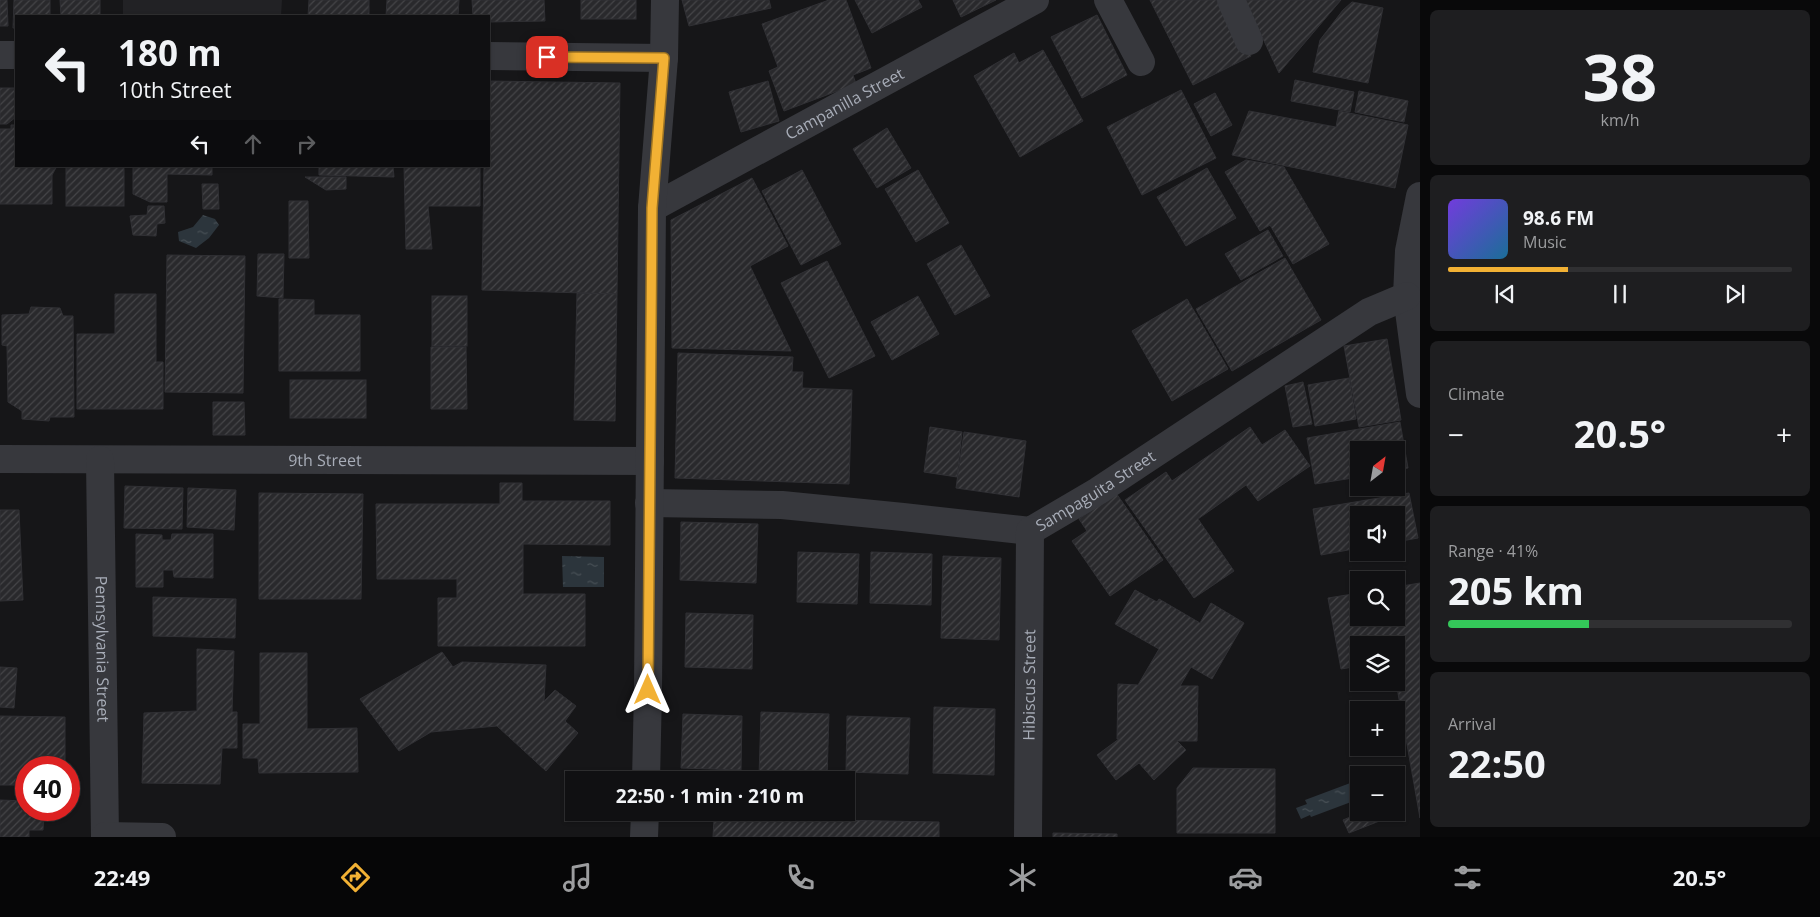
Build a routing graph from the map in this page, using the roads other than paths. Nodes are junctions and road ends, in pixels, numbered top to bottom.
1 (665, 0) edge
2 (1035, 0) edge
3 (1108, 0) edge
4 (1231, 0) edge
5 (1249, 41) dead end
6 (0, 55) edge
7 (15, 55) edge
8 (490, 56) edge
9 (664, 58) junction
10 (1141, 62) dead end
11 (1420, 196) edge
12 (652, 208) junction
13 (1407, 296) junction
14 (1420, 394) edge
15 (0, 459) edge
16 (100, 460) junction
17 (650, 461) junction
18 (650, 503) junction
19 (1030, 531) junction
20 (646, 771) edge
21 (645, 821) edge
22 (105, 837) edge
23 (162, 837) edge
24 (644, 837) edge
25 (1028, 837) edge

1 - 9 street
2 - 12 street, Campanilla Street
3 - 10 street
4 - 5 street
6 - 7 street
8 - 9 street
9 - 12 street
11 - 13 street
12 - 17 street
13 - 14 street
13 - 19 street, Sampaguita Street
15 - 16 street, 9th Street
16 - 17 street, 9th Street
16 - 22 street, Pennsylvania Street
17 - 18 street
18 - 19 street, Sampaguita Street
18 - 20 street
19 - 25 street, Hibiscus Street
21 - 24 street
22 - 23 street

